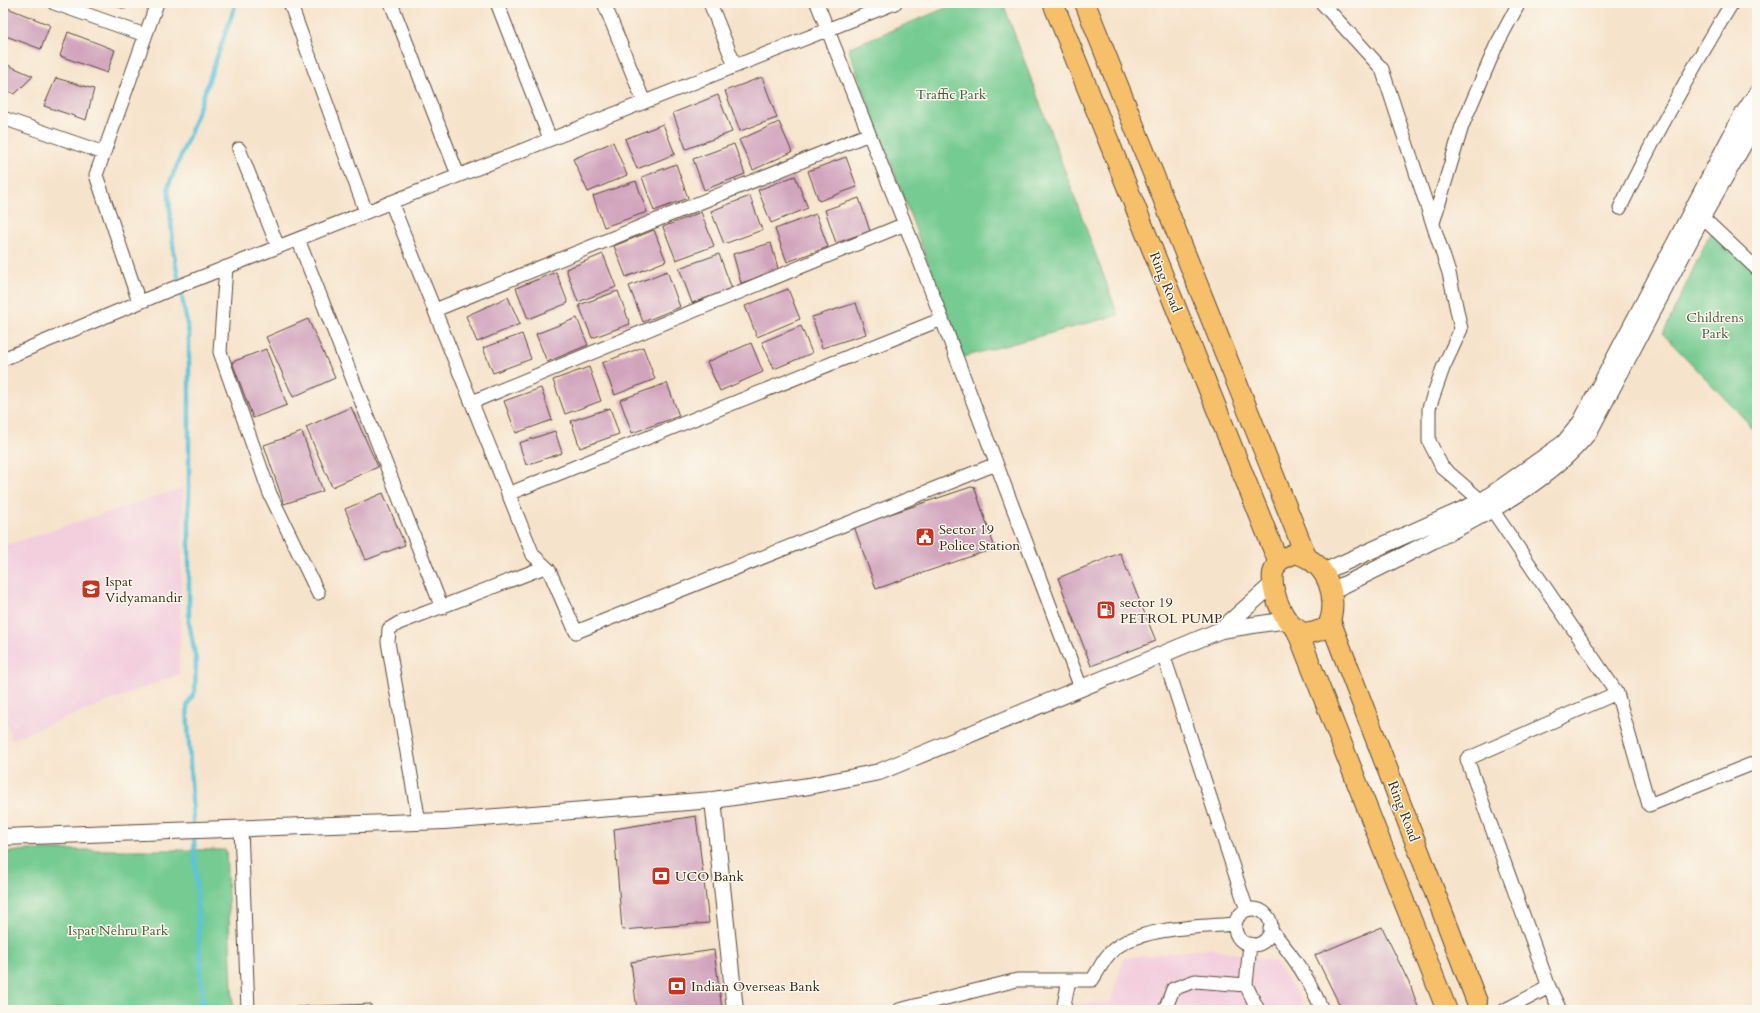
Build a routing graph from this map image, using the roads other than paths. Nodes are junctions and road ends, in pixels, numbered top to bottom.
1 (54, 3) edge
2 (157, 3) edge
3 (290, 3) edge
4 (391, 3) edge
5 (497, 3) edge
6 (604, 3) edge
7 (710, 3) edge
8 (817, 3) edge
9 (895, 3) edge
10 (1053, 3) edge
11 (1085, 3) edge
12 (1322, 3) edge
13 (1519, 3) edge
14 (1732, 3) edge
15 (827, 30) junction
16 (145, 35) junction
17 (735, 66) junction
18 (1757, 93) edge
19 (644, 102) junction
20 (3, 118) edge
21 (1757, 121) edge
22 (869, 134) junction
23 (550, 139) junction
24 (239, 149) dead end
25 (104, 153) junction
26 (458, 175) junction
27 (391, 202) junction
28 (1620, 208) dead end
29 (366, 212) junction
30 (1702, 217) junction
31 (1433, 223) junction
32 (905, 224) junction
33 (298, 239) junction
34 (278, 247) junction
35 (226, 267) junction
36 (1757, 269) edge
37 (139, 302) junction
38 (435, 310) junction
39 (942, 319) junction
40 (3, 360) edge
41 (472, 402) junction
42 (996, 464) junction
43 (508, 494) junction
44 (1487, 506) junction
45 (1306, 556) junction
46 (1278, 561) junction
47 (546, 567) junction
48 (1323, 572) junction
49 (1274, 583) junction
50 (1331, 591) junction
51 (318, 593) dead end
52 (442, 608) junction
53 (1330, 620) junction
54 (1291, 624) junction
55 (1221, 630) junction
56 (1163, 654) junction
57 (1081, 688) junction
58 (1617, 693) junction
59 (1757, 762) edge
60 (713, 800) junction
61 (419, 822) junction
62 (241, 828) junction
63 (3, 836) edge
64 (1247, 910) junction
65 (1235, 924) junction
66 (1270, 929) junction
67 (1250, 944) junction
68 (1069, 980) junction
69 (1246, 985) junction
70 (1549, 987) junction
71 (1482, 1006) edge
72 (1445, 1009) edge
73 (248, 1010) edge
74 (735, 1010) edge
75 (899, 1010) edge
76 (1063, 1010) edge
77 (1165, 1010) edge
78 (1258, 1010) edge
79 (1322, 1010) edge
80 (1505, 1010) edge
81 (1560, 1010) edge

1 - 16 street
2 - 16 street
3 - 29 street
4 - 26 street
5 - 23 street
6 - 19 street
7 - 17 street
8 - 15 street
9 - 15 street
10 - 46 main road, Ring Road
11 - 45 main road, Ring Road
12 - 31 street
13 - 31 street
14 - 28 street
15 - 17 street
15 - 22 street
16 - 25 street
17 - 19 street
18 - 44 street
19 - 23 street
20 - 25 street
21 - 30 street
22 - 32 street
22 - 38 street
23 - 26 street
24 - 34 street
25 - 37 street
26 - 27 street
27 - 29 street
27 - 38 street
29 - 33 street
30 - 36 street
30 - 44 street
31 - 44 street
32 - 39 street
32 - 41 street
33 - 34 street
33 - 52 street
34 - 35 street
35 - 37 street
35 - 51 street
37 - 40 street
38 - 41 street
39 - 42 street
39 - 43 street
41 - 43 street
42 - 47 street
42 - 57 street
43 - 47 street
44 - 48 street
44 - 50 street
44 - 58 street
45 - 46 main road
45 - 48 main road
46 - 49 main road
47 - 52 street
48 - 50 main road
49 - 54 main road
49 - 55 street
50 - 53 main road
52 - 61 street
53 - 54 main road
53 - 71 main road, Ring Road
54 - 55 street
54 - 72 main road
55 - 56 street
56 - 57 street
56 - 64 street
57 - 60 street
58 - 59 street
58 - 70 street
60 - 61 street
60 - 74 street
61 - 62 street
62 - 63 street
62 - 73 street
64 - 65 street
64 - 66 street
65 - 67 street
65 - 68 street
66 - 67 street
66 - 79 street
67 - 69 street
68 - 75 street
68 - 76 street
69 - 77 street
69 - 78 street
70 - 80 street
70 - 81 street
71 - 72 main road

